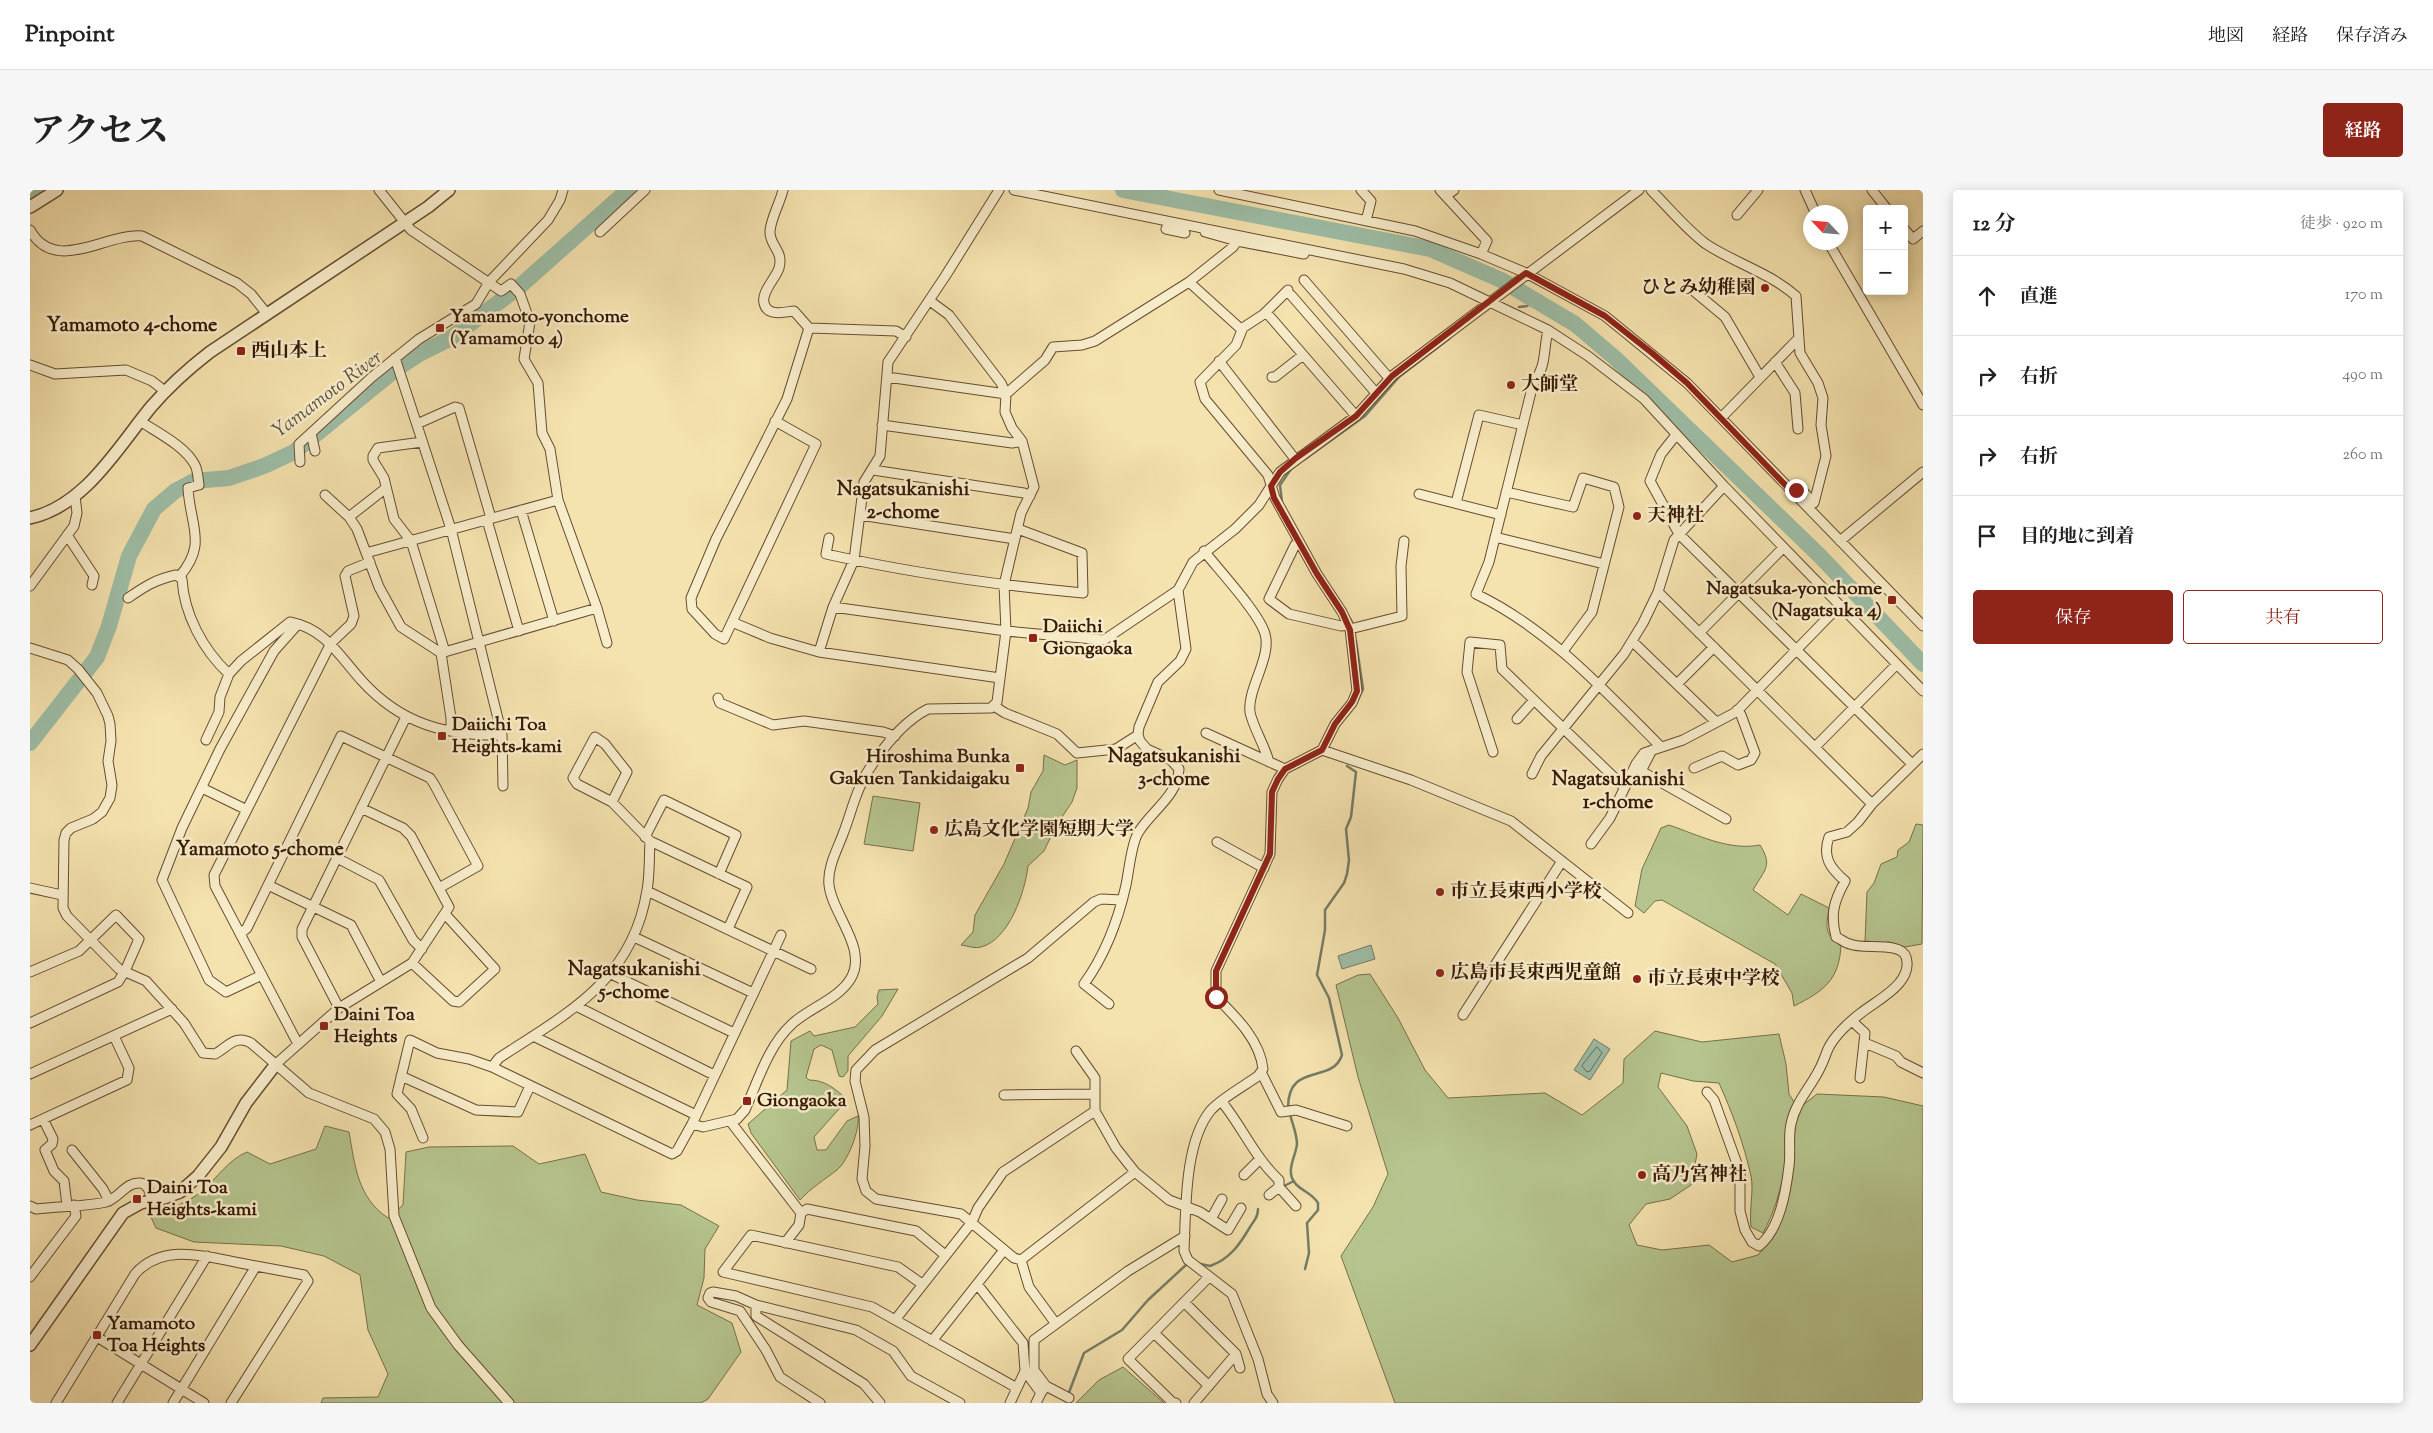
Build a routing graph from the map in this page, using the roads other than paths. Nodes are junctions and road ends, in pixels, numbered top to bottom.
1 (57, 190) edge
2 (379, 190) edge
3 (449, 190) edge
4 (563, 190) edge
5 (645, 190) edge
6 (783, 190) edge
7 (999, 190) edge
8 (1014, 190) edge
9 (1218, 190) edge
10 (1361, 190) edge
11 (1454, 190) edge
12 (1640, 190) edge
13 (1652, 190) edge
14 (1758, 190) edge
15 (1805, 190) edge
16 (1872, 190) edge
17 (1443, 193) edge
18 (1812, 205) edge
19 (1884, 205) edge
20 (30, 207) edge
21 (1737, 215) dead end
22 (1366, 221) junction
23 (405, 222) junction
24 (1166, 227) dead end
25 (1184, 228) junction
26 (30, 230) edge
27 (1923, 231) edge
28 (600, 232) dead end
29 (1908, 233) edge
30 (1237, 241) junction
31 (32, 243) edge
32 (1833, 250) edge
33 (1481, 254) junction
34 (1341, 255) junction
35 (1524, 275) junction
36 (1304, 280) dead end
37 (489, 282) junction
38 (1189, 282) junction
39 (1695, 292) dead end
40 (1493, 298) junction
41 (930, 301) junction
42 (1266, 312) junction
43 (267, 314) junction
44 (809, 328) junction
45 (1241, 329) junction
46 (1548, 330) junction
47 (906, 337) junction
48 (1797, 340) junction
49 (1303, 355) junction
50 (395, 358) junction
51 (1219, 361) junction
52 (1775, 362) junction
53 (30, 365) edge
54 (887, 377) junction
55 (1272, 377) dead end
56 (1760, 377) junction
57 (1389, 378) junction
58 (166, 392) junction
59 (1376, 393) junction
60 (1006, 394) junction
61 (1923, 404) edge
62 (1356, 416) junction
63 (1721, 418) junction
64 (140, 421) junction
65 (775, 421) junction
66 (417, 424) junction
67 (882, 425) junction
68 (1523, 425) junction
69 (1798, 429) dead end
70 (311, 433) junction
71 (1676, 435) junction
72 (1022, 441) junction
73 (422, 442) junction
74 (315, 451) dead end
75 (1295, 459) junction
76 (300, 462) dead end
77 (873, 470) junction
78 (1923, 472) edge
79 (1271, 486) junction
80 (1724, 486) junction
81 (386, 488) junction
82 (1506, 492) junction
83 (1793, 493) junction
84 (1419, 494) dead end
85 (75, 496) junction
86 (325, 496) dead end
87 (1030, 496) junction
88 (558, 500) junction
89 (1456, 503) junction
90 (521, 510) junction
91 (860, 515) junction
92 (1501, 515) junction
93 (349, 517) junction
94 (30, 518) edge
95 (489, 519) junction
96 (451, 529) junction
97 (1018, 529) junction
98 (1679, 534) junction
99 (67, 535) junction
100 (1496, 537) junction
101 (829, 538) dead end
102 (1015, 539) junction
103 (411, 540) junction
104 (1404, 541) dead end
105 (1840, 541) junction
106 (1299, 542) junction
107 (1783, 548) junction
108 (1204, 551) junction
109 (366, 553) junction
110 (854, 560) junction
111 (370, 562) junction
112 (1604, 564) junction
113 (179, 577) junction
114 (92, 585) dead end
115 (30, 586) edge
116 (1004, 586) junction
117 (1178, 590) junction
118 (1658, 592) junction
119 (1739, 593) junction
120 (128, 598) dead end
121 (1839, 606) junction
122 (833, 607) junction
123 (597, 608) junction
124 (554, 621) junction
125 (732, 622) junction
126 (298, 624) junction
127 (1923, 626) edge
128 (1349, 627) junction
129 (519, 631) junction
130 (1006, 631) junction
131 (1699, 633) junction
132 (1632, 641) junction
133 (331, 643) junction
134 (479, 643) junction
135 (607, 643) dead end
136 (1714, 647) junction
137 (30, 648) edge
138 (1796, 650) junction
139 (1563, 651) junction
140 (443, 652) junction
141 (819, 652) junction
142 (1897, 664) junction
143 (229, 674) junction
144 (1000, 678) junction
145 (1598, 684) junction
146 (1677, 684) junction
147 (1757, 690) junction
148 (1923, 691) edge
149 (718, 698) dead end
150 (1534, 700) junction
151 (994, 706) junction
152 (1854, 707) junction
153 (1737, 710) junction
154 (406, 717) junction
155 (1518, 719) dead end
156 (1716, 722) junction
157 (1563, 728) junction
158 (451, 731) junction
159 (1206, 733) dead end
160 (502, 735) junction
161 (1138, 735) junction
162 (895, 736) junction
163 (206, 740) dead end
164 (1661, 747) junction
165 (1815, 747) junction
166 (1322, 750) junction
167 (1652, 750) junction
168 (1494, 752) dead end
169 (1923, 754) edge
170 (386, 758) junction
171 (1269, 762) junction
172 (1912, 764) junction
173 (1694, 768) dead end
174 (1285, 769) junction
175 (1532, 774) dead end
176 (503, 786) dead end
177 (202, 788) junction
178 (1624, 788) junction
179 (612, 802) junction
180 (1872, 804) junction
181 (361, 808) junction
182 (245, 809) junction
183 (1726, 819) dead end
184 (648, 839) junction
185 (1217, 842) dead end
186 (1591, 844) dead end
187 (337, 858) junction
188 (1562, 861) junction
189 (1264, 868) junction
190 (719, 874) junction
191 (268, 885) junction
192 (30, 888) edge
193 (439, 888) junction
194 (647, 891) junction
195 (62, 895) junction
196 (1122, 900) junction
197 (313, 906) junction
198 (1628, 913) dead end
199 (445, 914) junction
200 (728, 929) junction
201 (240, 934) junction
202 (781, 935) dead end
203 (634, 937) junction
204 (90, 940) junction
205 (422, 949) junction
206 (774, 951) junction
207 (412, 963) junction
208 (811, 969) dead end
209 (125, 971) junction
210 (30, 972) edge
211 (611, 974) junction
212 (262, 975) junction
213 (381, 982) junction
214 (753, 993) junction
215 (1109, 1004) dead end
216 (578, 1007) junction
217 (339, 1008) junction
218 (172, 1009) junction
219 (1463, 1015) dead end
220 (1852, 1021) junction
221 (30, 1022) edge
222 (734, 1033) junction
223 (114, 1036) junction
224 (533, 1036) junction
225 (1865, 1043) junction
226 (298, 1044) junction
227 (1076, 1051) dead end
228 (276, 1064) junction
229 (492, 1067) junction
230 (1261, 1072) junction
231 (1923, 1073) edge
232 (30, 1074) edge
233 (714, 1075) junction
234 (401, 1076) junction
235 (1860, 1078) dead end
236 (530, 1086) junction
237 (1707, 1092) dead end
238 (1094, 1094) junction
239 (1004, 1095) dead end
240 (1222, 1102) junction
241 (1095, 1112) junction
242 (696, 1115) junction
243 (43, 1119) junction
244 (730, 1121) junction
245 (692, 1124) junction
246 (30, 1125) edge
247 (1346, 1126) dead end
248 (423, 1138) dead end
249 (72, 1150) dead end
250 (1260, 1160) junction
251 (1135, 1172) junction
252 (1244, 1175) dead end
253 (1278, 1187) junction
254 (1269, 1194) dead end
255 (1222, 1199) dead end
256 (109, 1201) junction
257 (152, 1201) junction
258 (71, 1205) junction
259 (30, 1206) edge
260 (1187, 1206) junction
261 (1296, 1206) dead end
262 (1241, 1208) dead end
263 (801, 1214) junction
264 (1211, 1219) junction
265 (972, 1222) junction
266 (1185, 1236) junction
267 (785, 1243) junction
268 (1004, 1250) junction
269 (946, 1255) junction
270 (207, 1256) junction
271 (1021, 1260) junction
272 (256, 1266) junction
273 (30, 1277) edge
274 (1209, 1277) junction
275 (922, 1284) junction
276 (977, 1284) junction
277 (1184, 1302) junction
278 (756, 1305) junction
279 (895, 1320) junction
280 (1056, 1324) junction
281 (1154, 1333) junction
282 (97, 1337) junction
283 (932, 1341) junction
284 (30, 1345) edge
285 (1236, 1354) junction
286 (141, 1364) junction
287 (1240, 1368) dead end
288 (1025, 1371) junction
289 (1209, 1386) junction
290 (1017, 1388) junction
291 (182, 1389) junction
292 (1043, 1390) junction
293 (1067, 1397) dead end
294 (56, 1403) edge
295 (117, 1403) edge
296 (173, 1403) edge
297 (204, 1403) edge
298 (231, 1403) edge
299 (509, 1403) edge
300 (820, 1403) edge
301 (880, 1403) edge
302 (960, 1403) edge
303 (1010, 1403) edge
304 (1036, 1403) edge
305 (1176, 1403) edge
306 (1194, 1403) edge
307 (1273, 1403) edge

1 - 20 street
2 - 23 street
3 - 23 street
4 - 37 street
5 - 28 street
6 - 44 street
7 - 41 street
8 - 25 street
9 - 22 street
10 - 22 street
11 - 17 street
12 - 35 street
13 - 48 street
14 - 21 street
15 - 18 street
16 - 19 street
17 - 33 street
22 - 33 street
23 - 37 street
23 - 43 street
24 - 25 street
25 - 30 street
25 - 34 street
26 - 31 street
27 - 29 street
30 - 34 street
30 - 38 street
31 - 43 street
32 - 61 street
33 - 35 street
34 - 40 street
35 - 40 street
35 - 63 street
36 - 57 street
37 - 50 street
37 - 88 street
38 - 45 street
38 - 60 street
39 - 56 street
40 - 46 street
40 - 57 street
41 - 47 street
41 - 60 street
42 - 45 street
42 - 49 street
42 - 59 street
43 - 58 street
44 - 47 street
44 - 65 street
45 - 51 street
46 - 68 street
46 - 71 street
47 - 54 street
48 - 52 street
48 - 83 street
49 - 55 street
49 - 62 street
50 - 66 street
50 - 70 street
51 - 75 street
51 - 79 street
52 - 56 street
52 - 69 street
53 - 58 street
54 - 60 street
54 - 67 street
56 - 63 street
57 - 59 street
58 - 64 street
59 - 62 street
60 - 72 street
62 - 75 street
63 - 83 street
64 - 85 street
64 - 113 street
65 - 125 street
65 - 125 street
66 - 73 street
66 - 95 street
67 - 72 street
67 - 77 street
68 - 82 street
68 - 89 street
70 - 74 street
70 - 76 street
71 - 80 street
71 - 98 street
72 - 87 street
73 - 81 street
73 - 96 street
75 - 79 street
77 - 87 street
77 - 91 street
78 - 105 street
79 - 106 street
79 - 108 street
80 - 98 street
80 - 107 street
81 - 93 street
81 - 103 street
82 - 92 street
82 - 112 street
83 - 105 street
84 - 89 street
85 - 94 street
85 - 99 street
86 - 93 street
87 - 97 street
88 - 90 street
88 - 123 street
89 - 92 street
90 - 95 street
90 - 124 street
91 - 102 street
91 - 110 street
92 - 100 street
93 - 109 street
95 - 96 street
95 - 129 street
96 - 103 street
96 - 134 street
97 - 102 street
97 - 116 street
98 - 118 street
98 - 119 street
99 - 114 street
99 - 115 street
100 - 112 street
100 - 139 street
101 - 110 street
102 - 116 street
103 - 109 street
103 - 140 street
104 - 128 street
105 - 127 street
106 - 128 street
106 - 128 street
107 - 119 street
107 - 121 street
108 - 117 street
108 - 171 street
109 - 111 street
110 - 116 street
110 - 122 street
111 - 133 street
111 - 140 street
112 - 139 street
113 - 120 street
113 - 143 street
116 - 130 street
117 - 130 street
117 - 161 street
118 - 131 street
118 - 132 street
119 - 131 street
119 - 138 street
121 - 138 street
121 - 142 street
122 - 130 street
122 - 141 street
123 - 124 street
123 - 135 street
124 - 129 street
125 - 141 street
126 - 133 street
126 - 143 street
126 - 177 street
128 - 166 street
129 - 134 street
130 - 144 street
131 - 136 street
132 - 145 street
132 - 146 street
133 - 154 street
133 - 182 street
134 - 140 street
134 - 160 street
136 - 146 street
136 - 147 street
137 - 195 street
138 - 147 street
138 - 152 street
139 - 145 street
140 - 158 street
141 - 144 street
142 - 148 street
142 - 152 street
143 - 163 street
144 - 151 street
145 - 157 street
145 - 164 street
146 - 156 street
147 - 153 street
147 - 165 street
149 - 162 street
150 - 155 street
150 - 157 street
150 - 168 street
151 - 161 street
151 - 162 street
152 - 165 street
152 - 172 street
153 - 156 street
153 - 173 street
154 - 158 street
154 - 170 street
156 - 164 street
157 - 175 street
157 - 178 street
158 - 160 street
159 - 171 street
160 - 176 street
161 - 196 street
162 - 244 street
164 - 167 street
165 - 180 street
166 - 174 street
166 - 188 street
167 - 178 street
167 - 183 street
169 - 172 street
170 - 181 street
170 - 191 street
170 - 193 street
171 - 174 street
172 - 180 street
174 - 189 street
177 - 182 street
177 - 212 street
178 - 186 street
179 - 179 street
179 - 184 street
180 - 220 street
181 - 187 street
181 - 193 street
182 - 201 street
184 - 190 street
184 - 190 street
184 - 194 street
185 - 189 street
187 - 197 street
187 - 205 street
188 - 198 street
188 - 219 street
189 - 230 street
190 - 200 street
191 - 197 street
191 - 201 street
192 - 195 street
193 - 199 street
194 - 200 street
194 - 203 street
195 - 204 street
196 - 215 street
196 - 265 street
197 - 213 street
197 - 217 street
199 - 205 street
199 - 207 street
200 - 206 street
201 - 212 street
202 - 206 street
203 - 211 street
203 - 214 street
204 - 209 street
204 - 209 street
204 - 210 street
205 - 207 street
206 - 208 street
206 - 214 street
207 - 213 street
209 - 218 street
209 - 221 street
211 - 216 street
211 - 222 street
212 - 226 street
213 - 217 street
214 - 222 street
216 - 224 street
216 - 233 street
217 - 226 street
218 - 223 street
218 - 228 street
220 - 225 street
220 - 237 street
222 - 233 street
223 - 232 street
223 - 243 street
224 - 229 street
224 - 242 street
225 - 231 street
225 - 235 street
226 - 228 street
227 - 238 street
228 - 257 street
228 - 299 street
229 - 234 street
229 - 236 street
230 - 240 street
230 - 247 street
233 - 242 street
234 - 236 street
234 - 248 street
236 - 245 street
238 - 239 street
238 - 241 street
240 - 250 street
240 - 260 street
241 - 251 street
241 - 265 street
242 - 245 street
243 - 246 street
243 - 258 street
244 - 245 street
244 - 263 street
249 - 256 street
250 - 252 street
250 - 253 street
251 - 260 street
251 - 271 street
253 - 254 street
253 - 261 street
255 - 264 street
256 - 257 street
256 - 258 street
257 - 284 street
258 - 259 street
258 - 273 street
260 - 264 street
260 - 266 street
262 - 264 street
263 - 267 street
263 - 269 street
265 - 268 street
265 - 269 street
266 - 274 street
266 - 280 street
267 - 275 street
267 - 279 street
268 - 271 street
268 - 276 street
269 - 275 street
270 - 272 street
270 - 282 street
270 - 286 street
271 - 280 street
272 - 291 street
272 - 298 street
274 - 277 street
274 - 307 street
275 - 279 street
276 - 283 street
276 - 288 street
277 - 281 street
277 - 285 street
278 - 300 street
278 - 301 street
278 - 302 street
279 - 283 street
280 - 292 street
281 - 289 street
281 - 305 street
282 - 286 street
282 - 294 street
283 - 290 street
285 - 287 street
285 - 289 street
286 - 291 street
286 - 295 street
288 - 290 street
288 - 292 street
289 - 306 street
290 - 303 street
291 - 296 street
291 - 297 street
292 - 293 street
292 - 304 street

